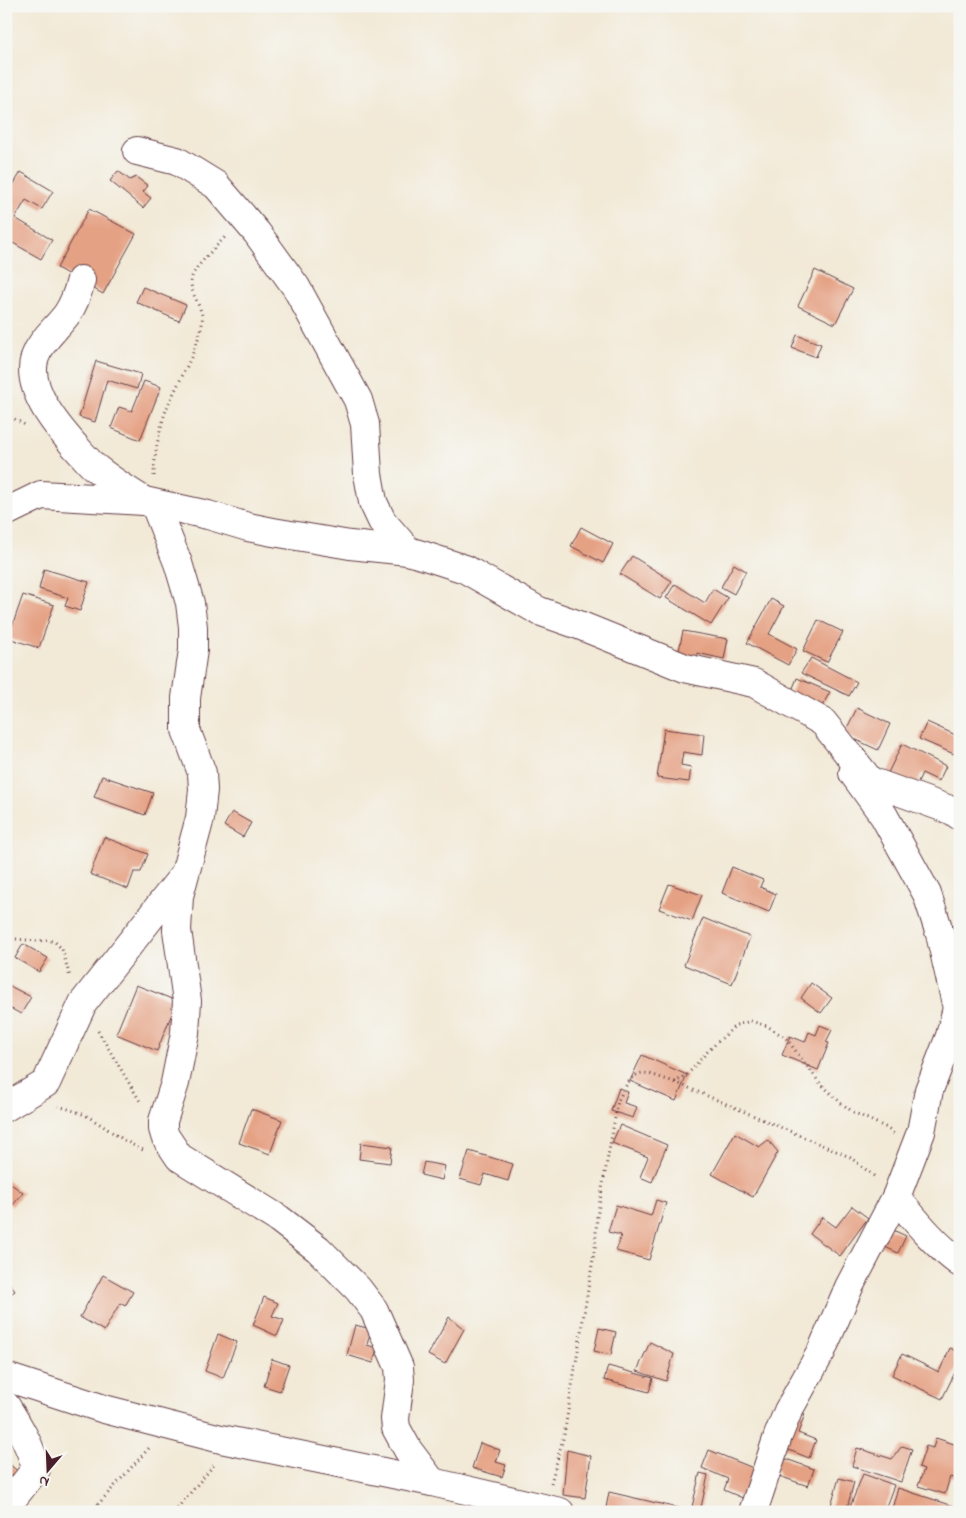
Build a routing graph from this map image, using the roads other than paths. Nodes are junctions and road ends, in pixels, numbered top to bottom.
1 (137, 151) dead end
2 (81, 280) dead end
3 (149, 503) junction
4 (6, 512) edge
5 (408, 551) junction
6 (812, 716) junction
7 (960, 816) edge
8 (184, 875) junction
9 (6, 1107) edge
10 (896, 1196) junction
11 (960, 1263) edge
12 (6, 1377) edge
13 (6, 1406) edge
14 (432, 1482) junction
15 (6, 1507) edge
16 (552, 1510) edge
17 (753, 1512) edge

1 - 5 street
2 - 3 street
3 - 4 street
3 - 5 street
3 - 8 street
5 - 6 street
6 - 7 street
6 - 10 street
8 - 9 street
8 - 14 street
10 - 11 street
10 - 17 street
12 - 14 street
13 - 15 street
14 - 16 street

